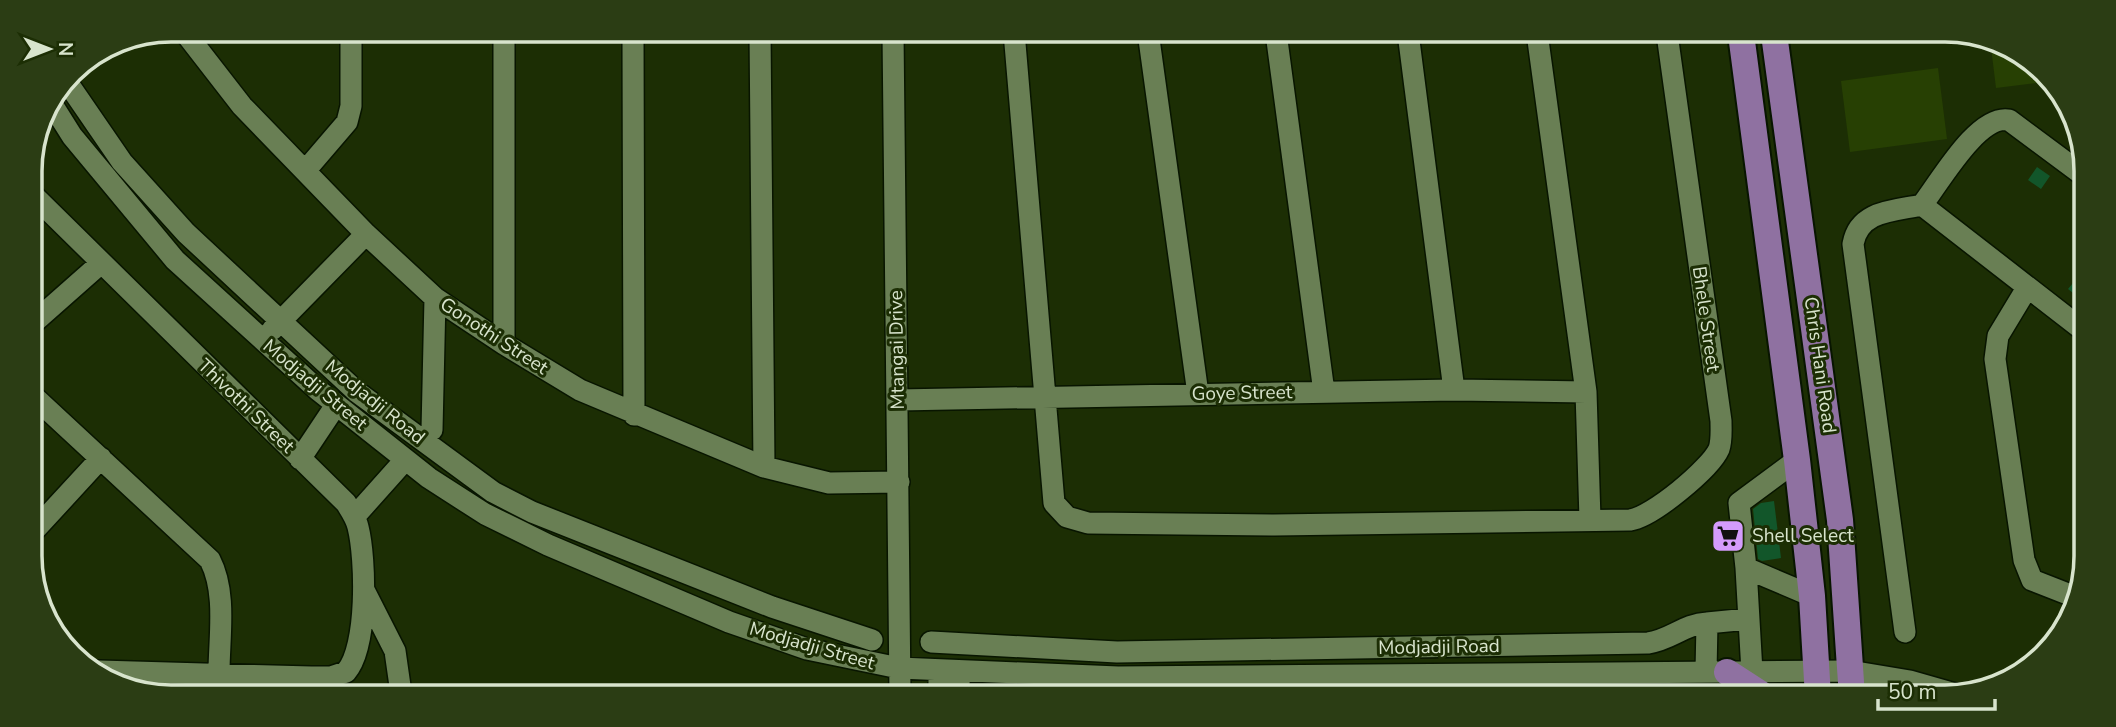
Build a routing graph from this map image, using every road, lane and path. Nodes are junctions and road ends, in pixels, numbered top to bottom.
1 (192, 42) edge
2 (351, 42) edge
3 (505, 42) edge
4 (633, 42) edge
5 (761, 42) edge
6 (893, 42) edge
7 (1015, 42) edge
8 (1149, 42) edge
9 (1277, 42) edge
10 (1409, 42) edge
11 (1538, 42) edge
12 (1668, 42) edge
13 (1742, 42) edge
14 (1775, 42) edge
15 (72, 89) edge
16 (57, 111) edge
17 (2074, 168) edge
18 (305, 171) junction
19 (42, 204) edge
20 (1922, 205) junction
21 (366, 234) junction
22 (100, 264) junction
23 (2027, 288) junction
24 (435, 299) junction
25 (42, 315) edge
26 (282, 320) junction
27 (2074, 323) edge
28 (262, 340) junction
29 (504, 344) junction
30 (1454, 390) junction
31 (1324, 392) junction
32 (1586, 392) junction
33 (1198, 394) junction
34 (1044, 396) junction
35 (898, 400) junction
36 (42, 404) edge
37 (336, 405) junction
38 (634, 415) junction
39 (432, 430) dead end
40 (101, 458) junction
41 (300, 459) junction
42 (405, 460) junction
43 (1797, 460) junction
44 (764, 467) junction
45 (899, 482) junction
46 (355, 516) junction
47 (1590, 519) junction
48 (42, 522) edge
49 (1746, 568) junction
50 (363, 588) junction
51 (2068, 594) edge
52 (1812, 596) junction
53 (772, 607) junction
54 (1748, 619) junction
55 (1707, 623) junction
56 (1905, 632) dead end
57 (761, 633) junction
58 (872, 640) dead end
59 (931, 642) dead end
60 (1117, 652) junction
61 (900, 668) junction
62 (113, 671) edge
63 (949, 671) junction
64 (1728, 672) junction
65 (219, 673) junction
66 (1118, 677) junction
67 (1818, 684) edge
68 (1851, 684) edge
69 (400, 685) edge
70 (900, 685) edge
71 (943, 685) edge
72 (954, 685) edge
73 (1458, 685) edge
74 (1748, 685) edge
75 (1924, 685) edge

1 - 18 street, Gonothi Street
2 - 18 street
3 - 29 street
4 - 38 street
5 - 44 street
6 - 35 street, Mtangai Drive
7 - 34 street
8 - 33 street
9 - 31 street
10 - 30 street
11 - 32 street
12 - 47 street, Bhele Street
13 - 43 main road, Chris Hani Road
14 - 68 main road, Chris Hani Road
15 - 26 street, Modjadji Road
16 - 28 street, Modjadji Street
17 - 20 street
18 - 21 street, Gonothi Street
19 - 22 street, Thivothi Street
20 - 23 street
20 - 56 street
21 - 24 street, Gonothi Street
21 - 26 street
22 - 25 street
22 - 41 street, Thivothi Street
23 - 27 street
23 - 51 street
24 - 29 street, Gonothi Street
24 - 39 street
26 - 28 street
26 - 53 street, Modjadji Road
28 - 37 street, Modjadji Street
29 - 38 street, Gonothi Street
30 - 31 street, Goye Street
30 - 32 street, Goye Street
31 - 33 street, Goye Street
32 - 47 street
33 - 34 street, Goye Street
34 - 35 street, Goye Street
34 - 47 street, Bhele Street
35 - 45 street, Mtangai Drive
36 - 40 street
37 - 41 street
37 - 42 street, Modjadji Street
38 - 44 street, Gonothi Street
40 - 48 street
40 - 65 street
41 - 46 street, Thivothi Street
42 - 46 street
42 - 57 street, Modjadji Street
43 - 49 street
43 - 52 main road, Chris Hani Road
44 - 45 street, Gonothi Street
45 - 61 street, Mtangai Drive
46 - 50 street
49 - 52 street
49 - 54 street
50 - 65 street
50 - 69 street
52 - 67 main road, Chris Hani Road
53 - 57 street
53 - 58 street, Modjadji Road
54 - 55 street, Modjadji Road
54 - 64 street
55 - 60 street, Modjadji Road
55 - 64 street
57 - 61 street, Modjadji Street
59 - 60 street, Modjadji Road
60 - 66 street
61 - 63 street, Modjadji Street
61 - 70 street, Mtangai Drive
62 - 65 street
63 - 66 street, Modjadji Street
63 - 71 street
63 - 72 street
64 - 67 street, Modjadji Street
64 - 73 street, Modjadji Street
64 - 74 main road
66 - 73 street, Modjadji Street
67 - 68 street, Modjadji Street
68 - 75 street, Modjadji Street

